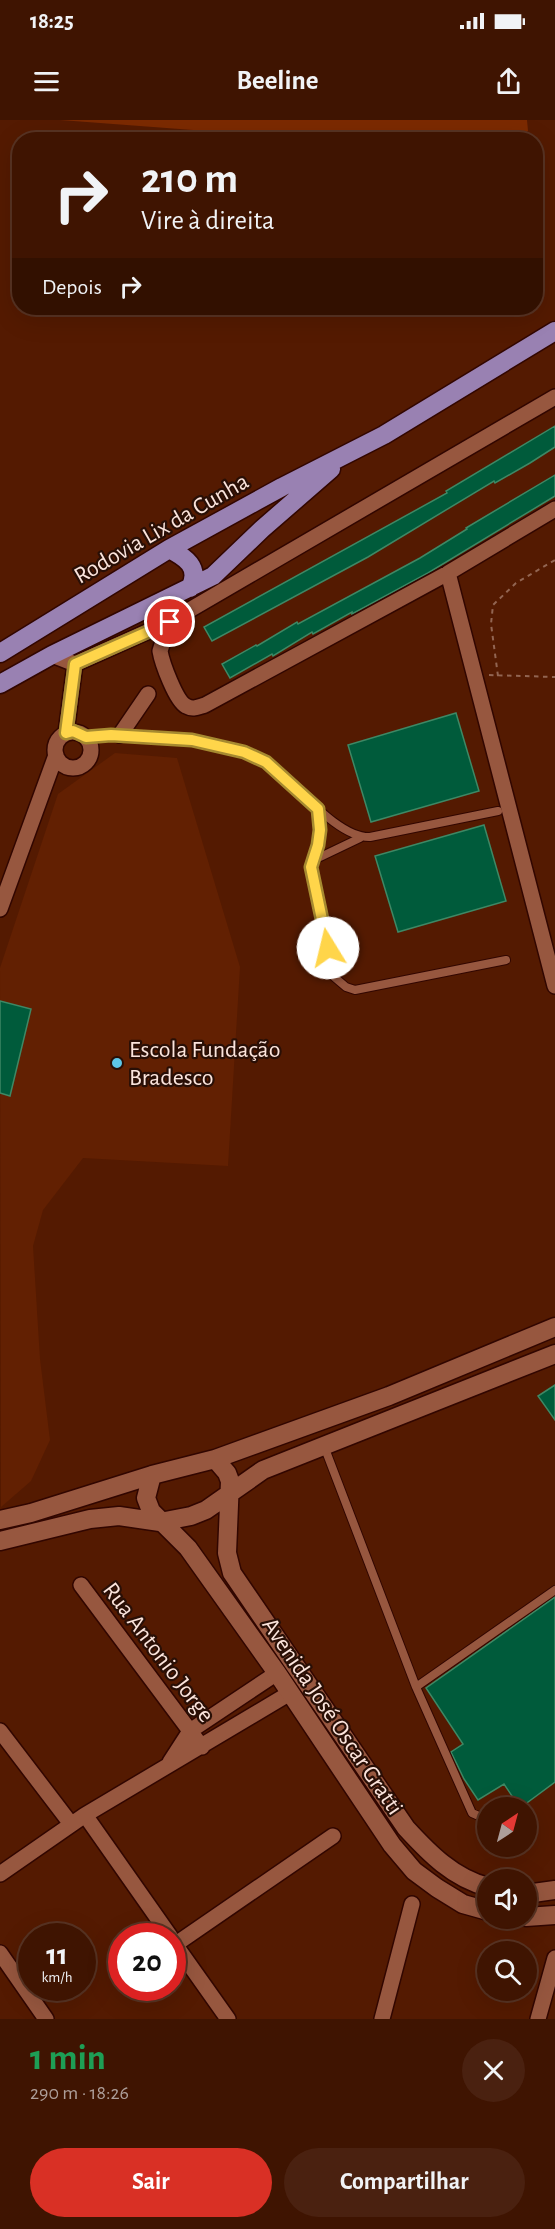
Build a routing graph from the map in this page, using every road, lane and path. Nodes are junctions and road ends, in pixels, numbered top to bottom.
1 (555, 331) edge
2 (555, 397) edge
3 (350, 452) junction
4 (555, 509) edge
5 (169, 549) junction
6 (555, 560) edge
7 (448, 573) junction
8 (190, 588) junction
9 (170, 622) junction
10 (116, 624) junction
11 (106, 649) junction
12 (0, 653) edge
13 (52, 655) junction
14 (75, 664) junction
15 (473, 674) junction
16 (498, 676) junction
17 (555, 677) edge
18 (0, 684) edge
19 (148, 694) dead end
20 (66, 733) junction
21 (120, 735) junction
22 (86, 737) junction
23 (56, 755) junction
24 (318, 809) junction
25 (498, 811) dead end
26 (360, 838) junction
27 (314, 860) junction
28 (0, 909) edge
29 (506, 960) dead end
30 (555, 986) edge
31 (555, 1327) edge
32 (555, 1354) edge
33 (324, 1445) junction
34 (215, 1459) junction
35 (152, 1474) junction
36 (230, 1492) junction
37 (0, 1520) edge
38 (160, 1522) junction
39 (0, 1541) edge
40 (81, 1585) dead end
41 (555, 1590) edge
42 (277, 1673) junction
43 (416, 1687) junction
44 (290, 1693) junction
45 (0, 1731) edge
46 (189, 1731) junction
47 (202, 1747) junction
48 (168, 1764) junction
49 (85, 1815) junction
50 (477, 1815) edge
51 (71, 1824) junction
52 (333, 1836) dead end
53 (0, 1874) edge
54 (477, 1883) edge
55 (555, 1890) edge
56 (537, 1892) edge
57 (412, 1904) dead end
58 (477, 1908) edge
59 (555, 1915) edge
60 (537, 1916) edge
61 (161, 1923) edge
62 (186, 1932) edge
63 (0, 1953) edge
64 (555, 1958) edge
65 (186, 1959) edge
66 (46, 2019) edge
67 (228, 2019) edge
68 (382, 2019) edge
69 (538, 2019) edge

1 - 3 main road, Rodovia Lix da Cunha
2 - 9 street
3 - 5 main road, Rodovia Lix da Cunha
3 - 8 main road, Rodovia Lix da Cunha
4 - 7 street
5 - 8 main road
5 - 12 main road, Rodovia Lix da Cunha
6 - 16 path
7 - 9 street
7 - 15 street
8 - 10 main road, Rodovia Lix da Cunha
9 - 11 street
10 - 11 street
10 - 13 main road, Rodovia Lix da Cunha
11 - 14 street
13 - 14 street
13 - 18 main road, Rodovia Lix da Cunha
14 - 20 street
15 - 16 path
15 - 30 street
16 - 17 path
19 - 21 street
20 - 22 street
20 - 23 street
21 - 22 lane
21 - 24 lane
22 - 23 street
23 - 28 street
24 - 26 lane
24 - 27 lane
25 - 26 lane
26 - 27 lane
27 - 29 lane
31 - 34 main road
32 - 33 main road
33 - 36 main road
33 - 43 lane
34 - 35 main road
34 - 36 main road
35 - 37 main road
35 - 38 main road, Avenida José Oscar Gratti
36 - 38 main road
36 - 54 main road, Avenida José Oscar Gratti
38 - 39 main road
38 - 42 main road, Avenida José Oscar Gratti
40 - 46 street, Rua Antonio Jorge
41 - 43 lane
42 - 44 main road, Avenida José Oscar Gratti
42 - 46 street
43 - 50 lane
44 - 47 street
44 - 58 main road, Avenida José Oscar Gratti
45 - 51 street
46 - 47 street, Rua Antonio Jorge
46 - 48 street
47 - 48 street
48 - 49 street
49 - 51 street
49 - 61 street
51 - 53 street
52 - 62 street
55 - 56 main road
57 - 68 street
59 - 60 main road
63 - 66 street
64 - 69 street
65 - 67 street

